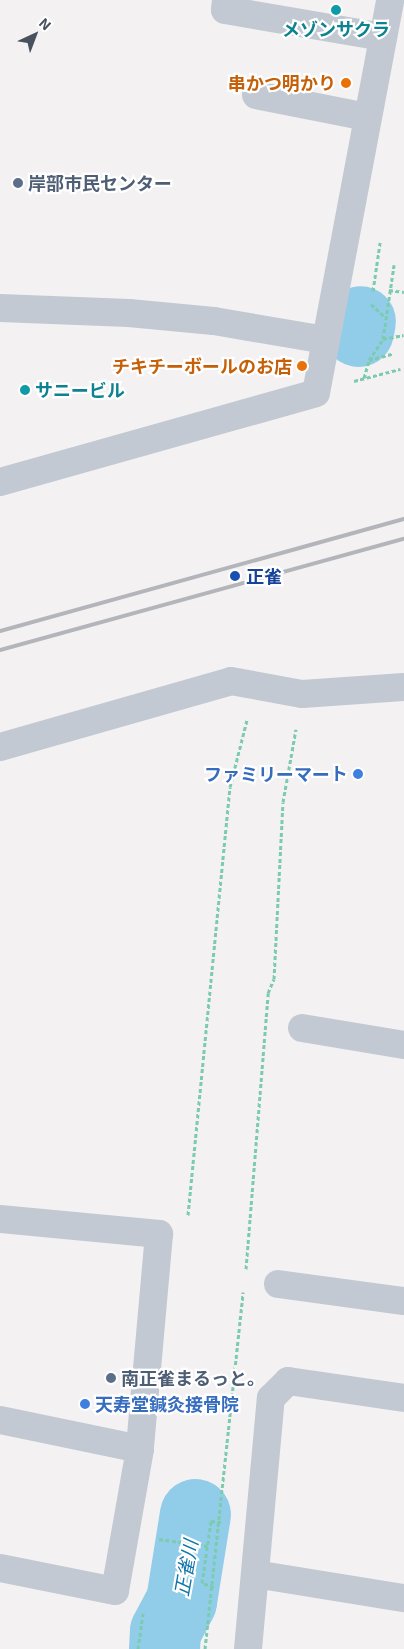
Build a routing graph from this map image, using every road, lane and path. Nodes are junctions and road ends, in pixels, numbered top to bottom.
1 (226, 0) edge
2 (390, 0) edge
3 (383, 37) junction
4 (256, 95) dead end
5 (368, 117) junction
6 (394, 265) dead end
7 (389, 290) junction
8 (404, 292) edge
9 (0, 308) edge
10 (404, 335) edge
11 (382, 339) junction
12 (326, 340) junction
13 (392, 354) dead end
14 (369, 360) junction
15 (400, 369) dead end
16 (378, 373) dead end
17 (364, 378) dead end
18 (0, 482) edge
19 (256, 683) junction
20 (404, 686) edge
21 (302, 694) junction
22 (0, 747) edge
23 (302, 1028) dead end
24 (404, 1045) edge
25 (188, 1218) dead end
26 (0, 1219) edge
27 (245, 1275) dead end
28 (278, 1284) dead end
29 (244, 1285) dead end
30 (404, 1301) edge
31 (404, 1398) edge
32 (0, 1420) edge
33 (140, 1449) junction
34 (221, 1522) junction
35 (158, 1538) dead end
36 (207, 1546) junction
37 (0, 1568) edge
38 (255, 1574) junction
39 (214, 1587) junction
40 (404, 1598) edge
41 (145, 1603) dead end
42 (138, 1649) edge
43 (205, 1649) edge
44 (248, 1649) edge

1 - 3 street
2 - 3 street
3 - 5 street
4 - 5 street
5 - 12 street
6 - 7 path
7 - 8 path
7 - 11 path
9 - 12 street
10 - 11 path
11 - 14 path
12 - 18 street
13 - 14 path
14 - 17 path
15 - 16 path
19 - 21 street
19 - 22 street
19 - 25 path
20 - 21 street
21 - 27 path
23 - 24 street
26 - 33 street
28 - 30 street
29 - 34 path
31 - 38 street
32 - 33 street
33 - 37 street
34 - 36 path
34 - 39 path
35 - 36 path
36 - 39 path
38 - 40 street
38 - 44 street
39 - 43 path
41 - 42 path

